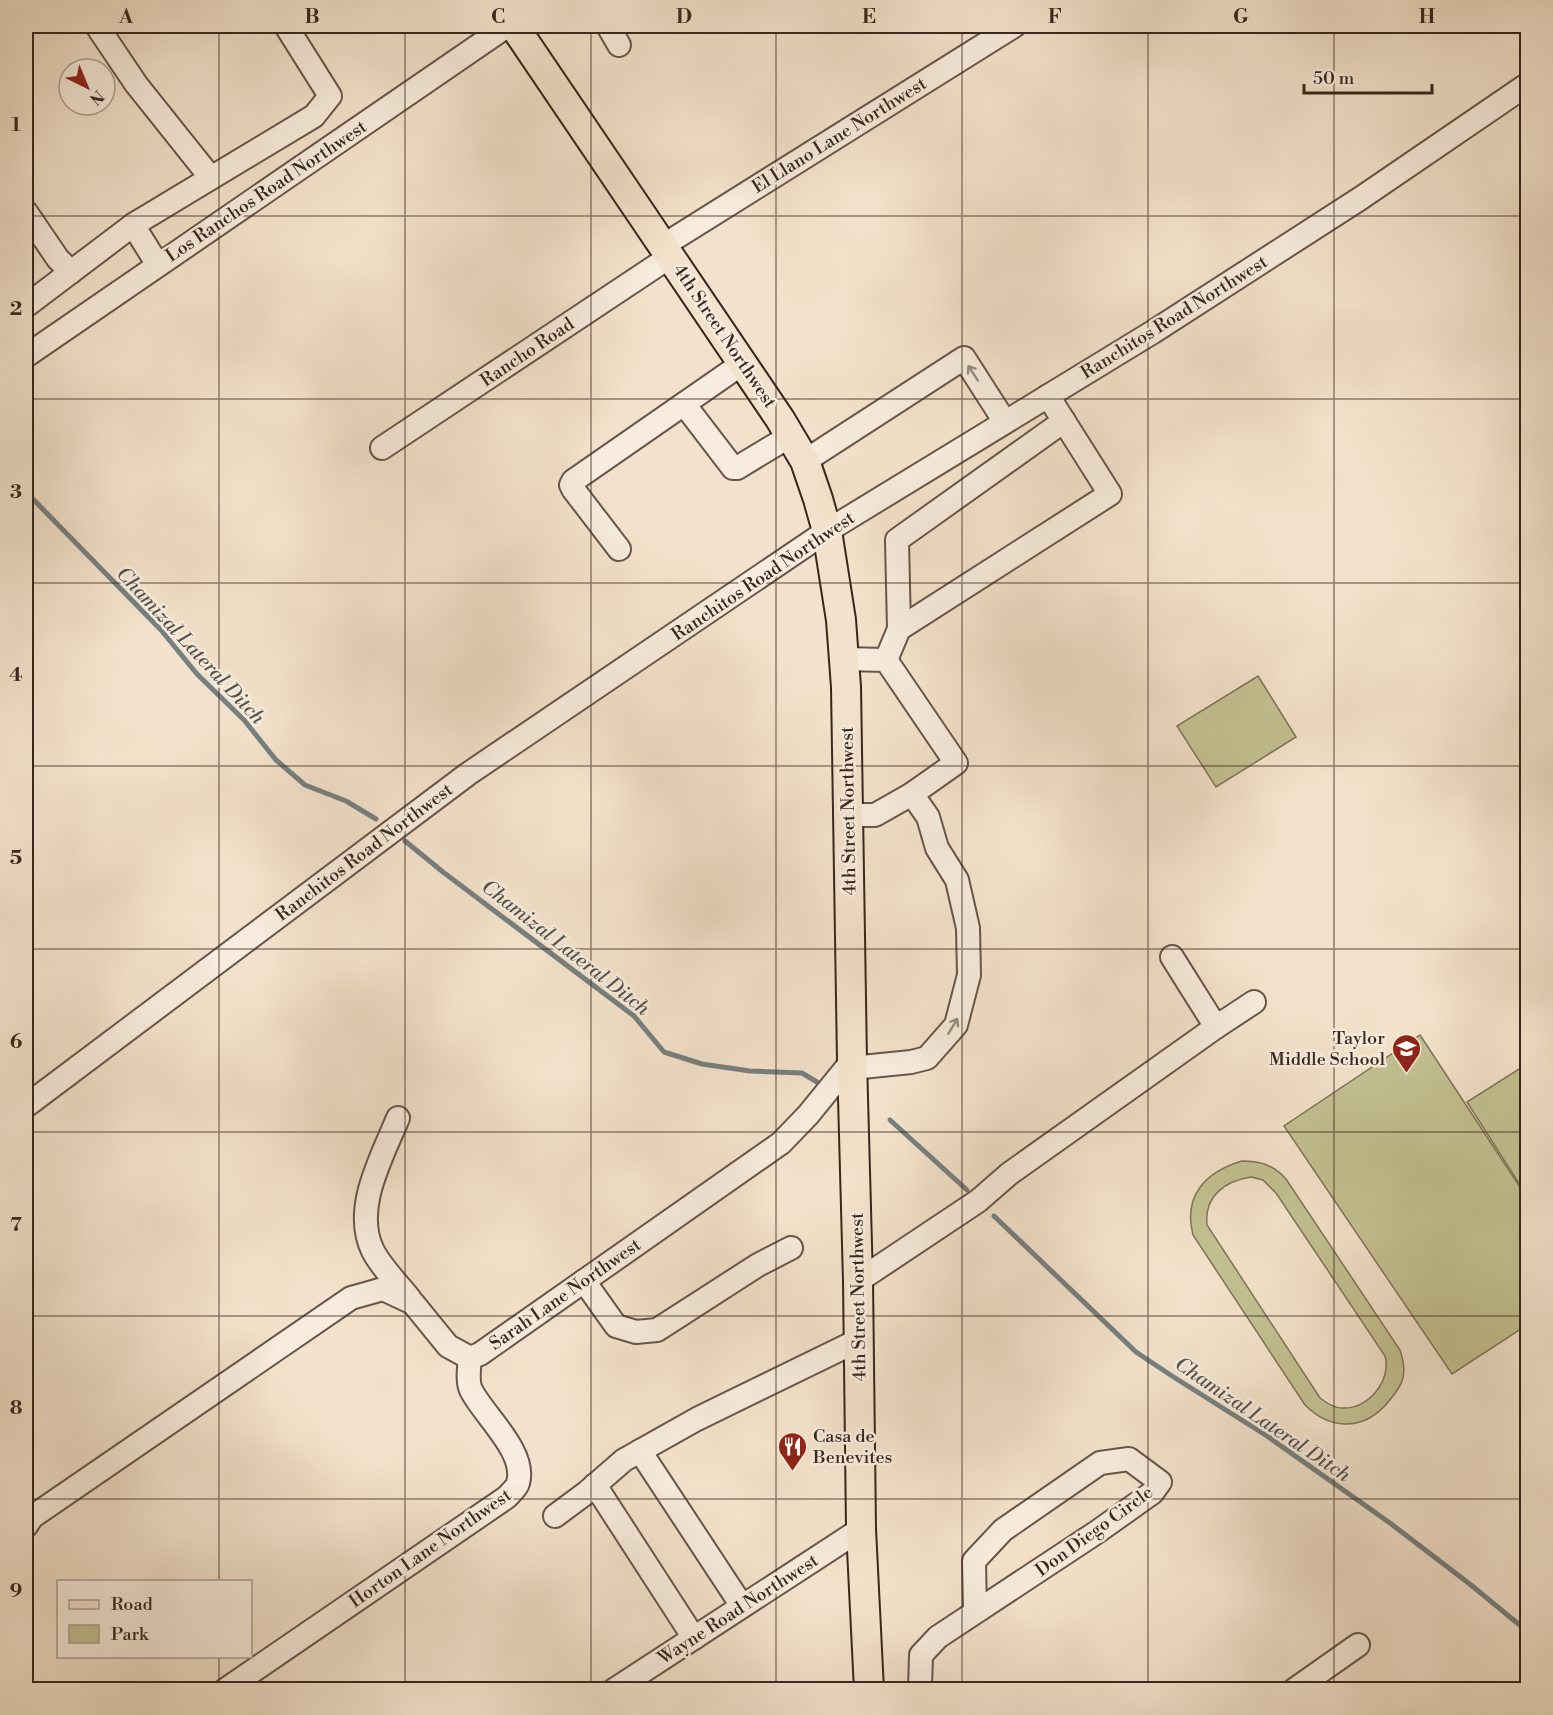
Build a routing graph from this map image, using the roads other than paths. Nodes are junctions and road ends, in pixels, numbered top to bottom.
1 (97, 26) edge
2 (286, 26) edge
3 (507, 26) edge
4 (514, 26) edge
5 (608, 26) edge
6 (1014, 26) edge
7 (619, 45) dead end
8 (1527, 84) edge
9 (211, 178) junction
10 (26, 212) edge
11 (133, 225) junction
12 (668, 250) junction
13 (158, 265) junction
14 (71, 272) junction
15 (26, 306) edge
16 (26, 356) edge
17 (743, 363) junction
18 (1048, 396) junction
19 (684, 404) junction
20 (1005, 422) junction
21 (1064, 422) junction
22 (790, 436) junction
23 (382, 448) dead end
24 (805, 460) junction
25 (924, 472) junction
26 (944, 505) junction
27 (827, 531) junction
28 (619, 549) dead end
29 (899, 629) junction
30 (844, 659) junction
31 (886, 660) junction
32 (912, 794) junction
33 (848, 815) junction
34 (1172, 957) dead end
35 (1254, 1002) dead end
36 (1216, 1026) junction
37 (852, 1065) junction
38 (26, 1106) edge
39 (398, 1118) dead end
40 (791, 1248) dead end
41 (584, 1281) junction
42 (858, 1281) junction
43 (413, 1303) junction
44 (859, 1340) junction
45 (470, 1358) junction
46 (640, 1451) junction
47 (595, 1485) junction
48 (555, 1515) dead end
49 (26, 1526) edge
50 (861, 1529) junction
51 (742, 1606) junction
52 (975, 1612) junction
53 (694, 1638) junction
54 (1359, 1645) dead end
55 (225, 1689) edge
56 (615, 1689) edge
57 (869, 1689) edge
58 (920, 1689) edge
59 (1294, 1689) edge

1 - 9 street
2 - 9 street
3 - 13 street, Los Ranchos Road Northwest
4 - 12 main road, 4th Street Northwest
5 - 7 street
6 - 12 street, El Llano Lane Northwest
8 - 18 street, Ranchitos Road Northwest
9 - 11 street
10 - 14 street
11 - 13 street
11 - 14 street
12 - 17 main road, 4th Street Northwest
12 - 23 street, Rancho Road
13 - 16 street, Los Ranchos Road Northwest
14 - 15 street
17 - 19 street
17 - 22 main road, 4th Street Northwest
18 - 20 street, Ranchitos Road Northwest
18 - 21 street
19 - 22 street
19 - 28 street
20 -> 24 street
20 - 25 street, Ranchitos Road Northwest
21 - 26 street
21 - 29 street
22 - 24 main road, 4th Street Northwest
24 - 27 main road, 4th Street Northwest
25 - 26 street
25 - 27 street, Ranchitos Road Northwest
26 - 29 street
27 - 30 main road, 4th Street Northwest
27 - 38 street, Ranchitos Road Northwest
29 - 31 street
30 - 31 street
30 - 33 main road, 4th Street Northwest
31 - 32 street
32 - 33 street
37 -> 32 street
33 - 37 main road, 4th Street Northwest
34 - 36 street
35 - 36 street
36 - 42 street
37 - 41 street, Sarah Lane Northwest
37 - 42 main road, 4th Street Northwest
39 - 43 street
40 - 41 street
41 - 45 street, Sarah Lane Northwest
42 - 44 main road, 4th Street Northwest
43 - 45 street, Sarah Lane Northwest
43 - 49 street, Sarah Lane Northwest
44 - 46 street
44 - 50 main road, 4th Street Northwest
45 - 55 street, Horton Lane Northwest
46 - 47 street
46 - 51 street
47 - 48 street
47 - 53 street
50 - 51 street, Wayne Road Northwest
50 - 57 main road, 4th Street Northwest
51 - 53 street, Wayne Road Northwest
52 - 52 street, Don Diego Circle
52 - 58 street, Don Diego Circle
53 - 56 street, Wayne Road Northwest
54 - 59 street

